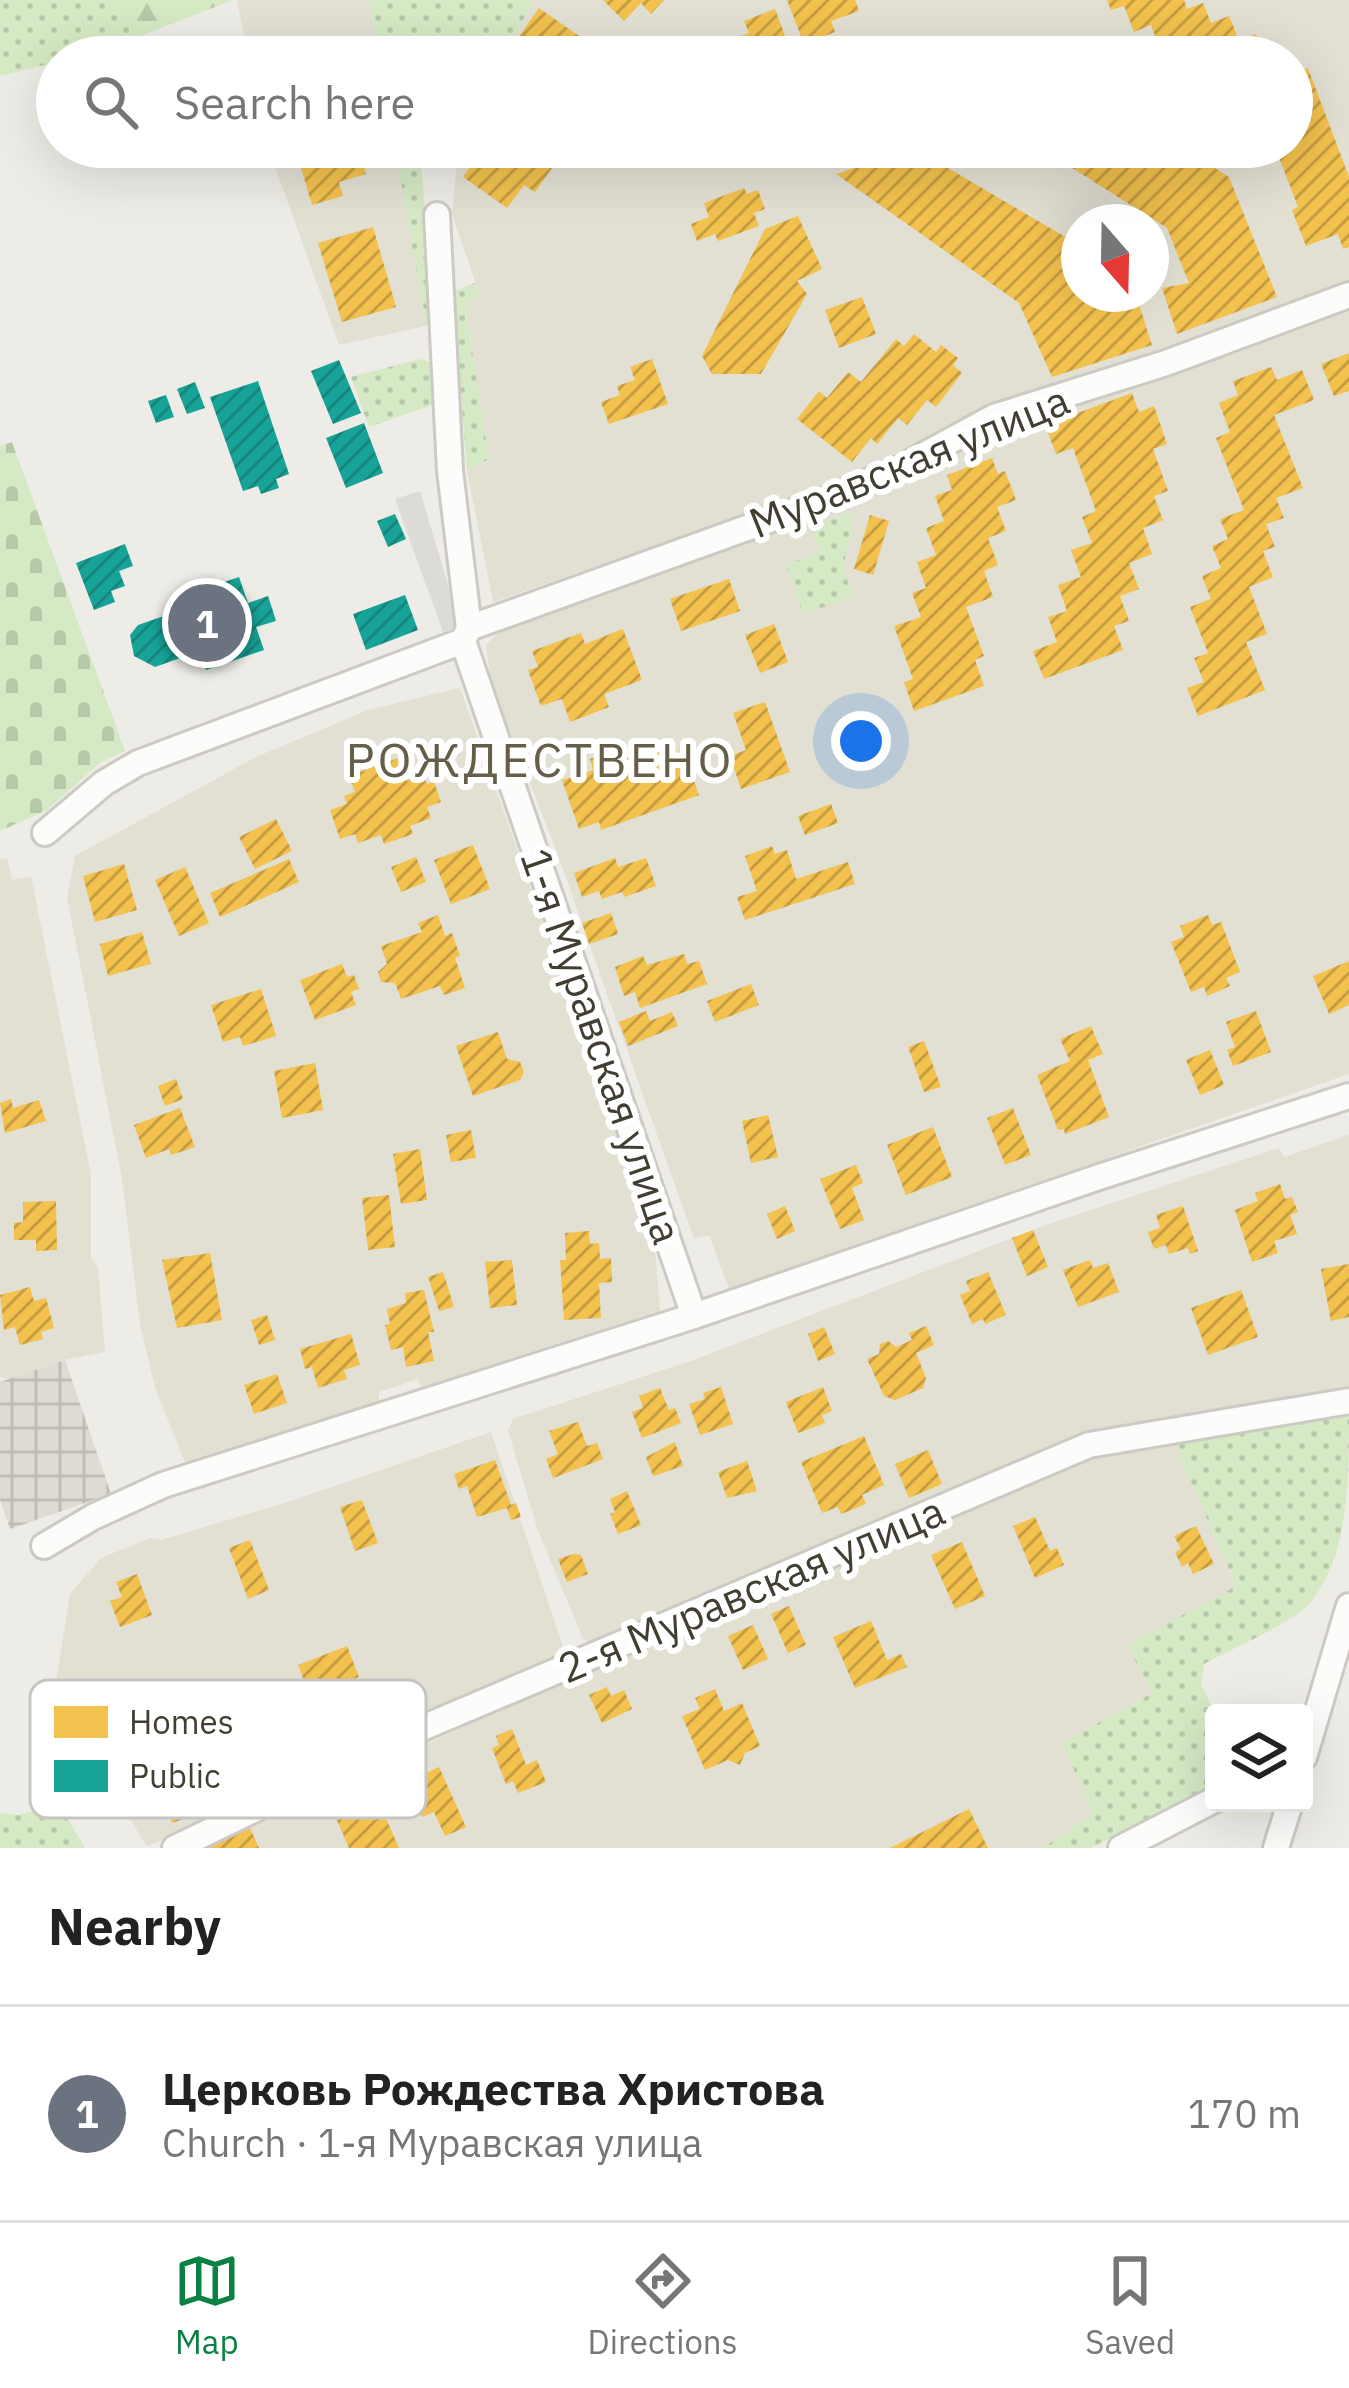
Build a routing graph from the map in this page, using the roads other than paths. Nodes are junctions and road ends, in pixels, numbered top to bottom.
1 (437, 214) dead end
2 (1349, 295) edge
3 (466, 634) junction
4 (45, 833) dead end
5 (1349, 1096) edge
6 (694, 1316) junction
7 (1349, 1401) edge
8 (44, 1546) dead end
9 (1349, 1606) edge
10 (1313, 1722) edge
11 (426, 1726) edge
12 (1205, 1805) edge
13 (1287, 1812) edge
14 (238, 1818) edge
15 (176, 1848) edge
16 (1120, 1848) edge
17 (1276, 1848) edge

1 - 3 street, 1-я Муравская улица
2 - 3 street, Муравская улица
3 - 4 street
3 - 6 street, 1-я Муравская улица
5 - 6 street
6 - 8 street
7 - 11 street, 2-я Муравская улица
9 - 10 street
12 - 16 street
13 - 17 street
14 - 15 street, 2-я Муравская улица

